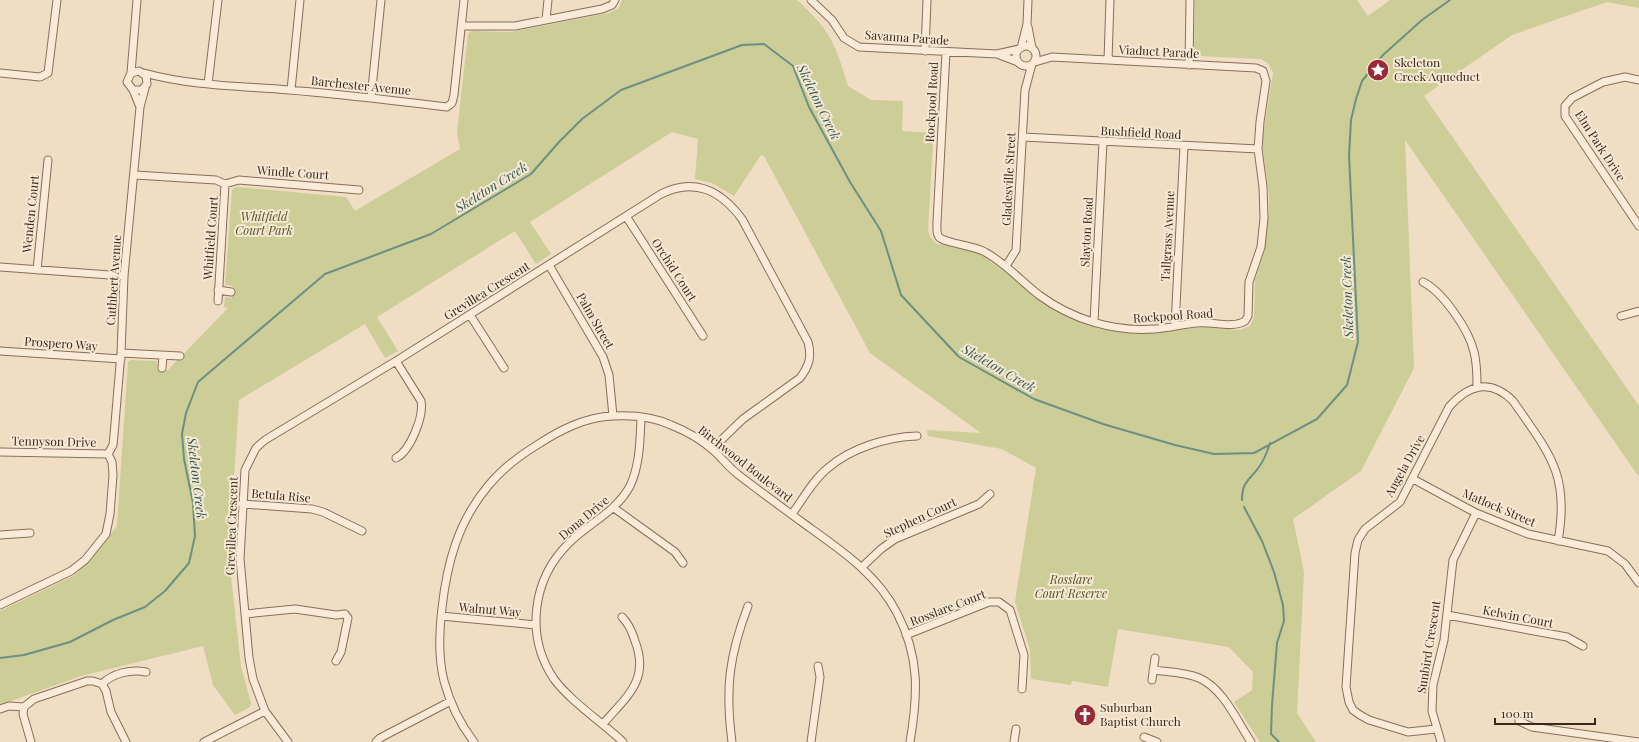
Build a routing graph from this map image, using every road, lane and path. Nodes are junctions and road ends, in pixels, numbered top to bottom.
1 (57, 0) edge
2 (137, 0) edge
3 (218, 0) edge
4 (300, 0) edge
5 (381, 0) edge
6 (464, 0) edge
7 (548, 0) edge
8 (615, 0) edge
9 (811, 0) edge
10 (927, 0) edge
11 (1028, 0) edge
12 (1110, 0) edge
13 (1190, 0) edge
14 (546, 20) junction
15 (1027, 24) junction
16 (461, 26) junction
17 (1020, 48) junction
18 (1033, 48) junction
19 (925, 51) junction
20 (946, 52) junction
21 (133, 54) junction
22 (997, 54) junction
23 (1052, 57) junction
24 (1108, 60) junction
25 (1019, 63) junction
26 (1033, 63) junction
27 (1189, 64) junction
28 (142, 72) junction
29 (1263, 72) joint
30 (0, 73) edge
31 (131, 73) junction
32 (164, 79) junction
33 (1639, 80) edge
34 (208, 84) junction
35 (146, 86) junction
36 (133, 90) junction
37 (291, 90) junction
38 (1025, 90) junction
39 (371, 98) junction
40 (140, 107) junction
41 (1023, 138) junction
42 (1103, 142) junction
43 (1184, 146) junction
44 (1258, 149) junction
45 (48, 160) dead end
46 (135, 175) junction
47 (225, 184) junction
48 (359, 190) dead end
49 (626, 216) junction
50 (1639, 226) edge
51 (549, 265) junction
52 (1006, 266) junction
53 (0, 267) edge
54 (37, 270) junction
55 (124, 276) junction
56 (1424, 282) dead end
57 (218, 290) junction
58 (231, 292) dead end
59 (218, 301) dead end
60 (1639, 311) edge
61 (470, 315) junction
62 (1621, 316) dead end
63 (1094, 322) junction
64 (1175, 326) junction
65 (703, 336) dead end
66 (0, 350) edge
67 (121, 356) junction
68 (163, 356) junction
69 (180, 356) dead end
70 (396, 361) junction
71 (162, 368) dead end
72 (504, 368) dead end
73 (1477, 386) junction
74 (613, 416) junction
75 (641, 418) junction
76 (917, 436) dead end
77 (712, 449) junction
78 (0, 452) edge
79 (108, 454) junction
80 (396, 458) dead end
81 (1413, 479) junction
82 (990, 494) dead end
83 (242, 504) junction
84 (614, 508) junction
85 (1476, 512) junction
86 (792, 514) junction
87 (362, 531) dead end
88 (30, 533) dead end
89 (0, 535) edge
90 (19, 535) junction
91 (1558, 541) junction
92 (19, 543) dead end
93 (683, 564) dead end
94 (862, 567) junction
95 (1639, 583) edge
96 (0, 605) edge
97 (748, 606) dead end
98 (245, 614) junction
99 (1447, 615) junction
100 (441, 616) junction
101 (622, 617) dead end
102 (536, 625) junction
103 (906, 635) junction
104 (1583, 646) dead end
105 (1155, 658) dead end
106 (336, 661) dead end
107 (818, 666) dead end
108 (1153, 670) junction
109 (146, 672) dead end
110 (1152, 680) dead end
111 (102, 684) junction
112 (1022, 689) dead end
113 (451, 701) junction
114 (24, 707) junction
115 (0, 709) edge
116 (265, 710) junction
117 (1519, 721) dead end
118 (603, 724) junction
119 (1016, 729) dead end
120 (1436, 729) junction
121 (1144, 737) dead end
122 (31, 742) edge
123 (126, 742) edge
124 (204, 742) edge
125 (288, 742) edge
126 (376, 742) edge
127 (474, 742) edge
128 (623, 742) edge
129 (732, 742) edge
130 (810, 742) edge
131 (910, 742) edge
132 (1014, 742) edge
133 (1158, 742) edge
134 (1251, 742) edge
135 (1441, 742) edge
136 (1639, 742) edge

1 - 30 street
2 - 21 street
3 - 34 street
4 - 37 street
5 - 39 street
6 - 16 street, Barchester Avenue
7 - 14 street
8 - 14 street
9 - 19 street, Savanna Parade
10 - 19 street
11 - 15 street
12 - 24 street
13 - 27 street
14 - 16 street
15 - 17 street
15 - 18 street
16 - 39 street, Barchester Avenue
17 - 18 street
17 - 22 street, Savanna Parade
17 - 25 street
18 - 23 street, Viaduct Parade
18 - 26 street
19 - 20 street, Savanna Parade
20 - 22 street, Savanna Parade
20 - 52 street, Rockpool Road
21 - 28 street
21 - 31 street
22 - 25 street, Savanna Parade
23 - 24 street, Viaduct Parade
23 - 26 street, Viaduct Parade
24 - 27 street, Viaduct Parade
25 - 26 street
25 - 38 street, Gladesville Street
26 - 38 street, Gladesville Street
27 - 29 street, Viaduct Parade
28 - 31 street
28 - 32 street, Barchester Avenue
28 - 35 street
29 - 44 street, Rockpool Road
31 - 36 street
32 - 34 street, Barchester Avenue
32 - 35 street, Barchester Avenue
33 - 50 street, Elm Park Drive
34 - 37 street, Barchester Avenue
35 - 36 street
35 - 40 street, Cuthbert Avenue
36 - 40 street, Cuthbert Avenue
37 - 39 street, Barchester Avenue
38 - 41 street, Gladesville Street
40 - 46 street, Cuthbert Avenue
41 - 42 street, Bushfield Road
41 - 52 street, Gladesville Street
42 - 43 street, Bushfield Road
42 - 63 street, Slayton Road
43 - 44 street, Bushfield Road
43 - 64 street, Tallgrass Avenue
44 - 64 street, Rockpool Road
45 - 54 street, Wenden Court
46 - 47 street, Whitfield Court
46 - 55 street, Cuthbert Avenue
47 - 48 street, Windle Court
47 - 57 street, Whitfield Court
49 - 51 street, Grevillea Crescent
49 - 65 street, Orchid Court
49 - 77 street, Grevillea Crescent
51 - 61 street, Grevillea Crescent
51 - 74 street, Palm Street
52 - 63 street, Rockpool Road
53 - 54 street
54 - 55 street
55 - 67 street, Cuthbert Avenue
56 - 73 street
57 - 58 street, Whitfield Court
57 - 59 street, Whitfield Court
60 - 62 street
61 - 70 street, Grevillea Crescent
61 - 72 street
63 - 64 street, Rockpool Road
66 - 67 street, Prospero Way
67 - 68 street, Prospero Way
67 - 79 street, Cuthbert Avenue
68 - 69 street, Prospero Way
68 - 71 street
70 - 80 street
70 - 83 street, Grevillea Crescent
73 - 81 street, Angela Drive
73 - 91 street
74 - 75 street, Birchwood Boulevard
74 - 100 street, Birchwood Boulevard
75 - 77 street, Birchwood Boulevard
75 - 84 street, Dona Drive
76 - 86 street
77 - 86 street, Birchwood Boulevard
78 - 79 street, Tennyson Drive
79 - 96 street
81 - 85 street, Matlock Street
81 - 120 street, Angela Drive
82 - 94 street, Stephen Court
83 - 87 street, Betula Rise
83 - 98 street, Grevillea Crescent
84 - 93 street
84 - 102 street, Dona Drive
85 - 91 street, Matlock Street
85 - 99 street, Sunbird Crescent
86 - 94 street, Birchwood Boulevard
88 - 90 street
89 - 90 street
90 - 92 street
91 - 95 street, Matlock Street
94 - 103 street, Birchwood Boulevard
97 - 129 street
98 - 106 street
98 - 116 street, Grevillea Crescent
99 - 104 street, Kelwin Court
99 - 120 street, Sunbird Crescent
100 - 102 street, Walnut Way
100 - 113 street, Birchwood Boulevard
101 - 118 street
102 - 118 street, Dona Drive
103 - 112 street, Rosslare Court
103 - 131 street, Birchwood Boulevard
105 - 108 street
107 - 130 street
108 - 110 street
108 - 134 street
109 - 111 street
111 - 114 street
111 - 123 street
113 - 126 street
113 - 127 street, Birchwood Boulevard
114 - 115 street
114 - 122 street
116 - 124 street
116 - 125 street, Grevillea Crescent
117 - 136 street
118 - 128 street, Dona Drive
119 - 132 street
120 - 135 street, Sunbird Crescent
121 - 133 street

